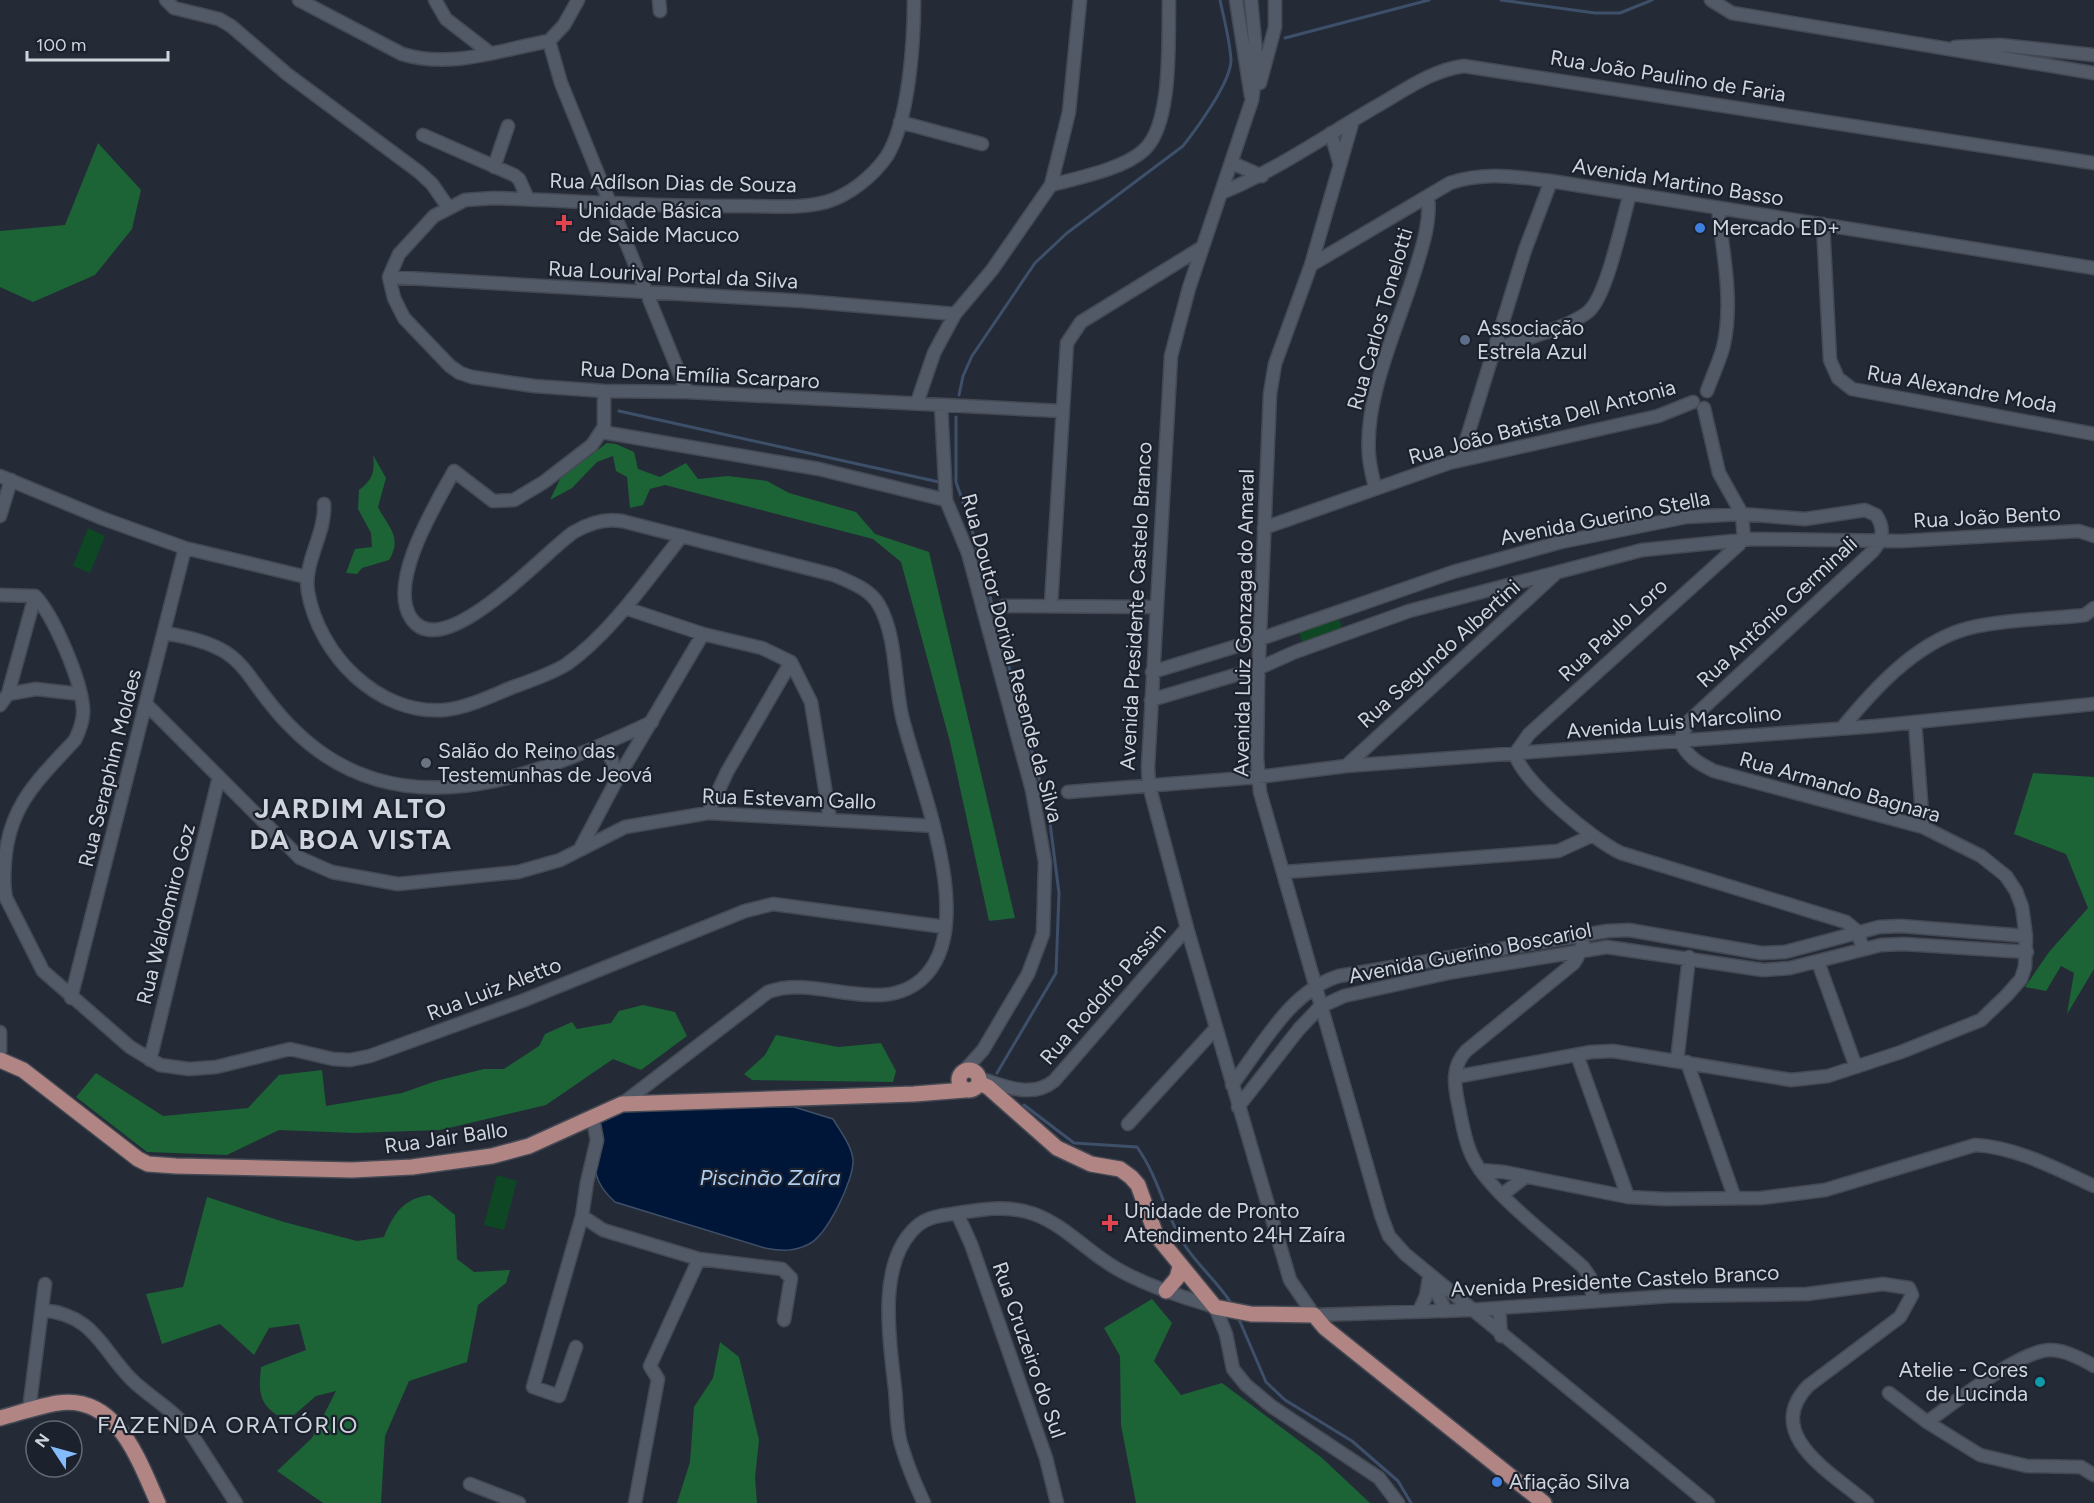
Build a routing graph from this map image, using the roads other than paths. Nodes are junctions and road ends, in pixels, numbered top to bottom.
1 (166, 0) edge
2 (298, 0) edge
3 (435, 0) edge
4 (578, 0) edge
5 (914, 0) edge
6 (1080, 0) edge
7 (1169, 0) edge
8 (1236, 0) edge
9 (1251, 0) edge
10 (1275, 0) edge
11 (1711, 0) edge
12 (549, 41) junction
13 (1950, 47) junction
14 (490, 53) junction
15 (2094, 55) edge
16 (2094, 73) edge
17 (1252, 100) junction
18 (1353, 120) junction
19 (900, 122) junction
20 (508, 126) dead end
21 (1331, 134) junction
22 (423, 135) dead end
23 (982, 144) dead end
24 (1232, 163) junction
25 (2094, 163) edge
26 (1340, 166) junction
27 (494, 167) junction
28 (1262, 176) junction
29 (1551, 181) junction
30 (1051, 185) junction
31 (1221, 193) junction
32 (1630, 194) junction
33 (1428, 196) junction
34 (528, 199) junction
35 (611, 202) junction
36 (448, 207) junction
37 (1718, 209) junction
38 (1823, 224) junction
39 (1201, 248) junction
40 (1311, 265) junction
41 (2094, 268) edge
42 (389, 277) junction
43 (646, 293) junction
44 (955, 314) junction
45 (1494, 349) junction
46 (604, 391) junction
47 (687, 392) junction
48 (917, 403) junction
49 (941, 405) junction
50 (1699, 405) junction
51 (1061, 411) junction
52 (602, 432) junction
53 (2094, 434) edge
54 (1460, 460) junction
55 (6, 478) edge
56 (1375, 488) junction
57 (946, 500) junction
58 (324, 504) dead end
59 (1742, 514) junction
60 (0, 516) edge
61 (1264, 528) junction
62 (682, 536) junction
63 (2094, 536) edge
64 (1744, 540) junction
65 (1881, 541) junction
66 (185, 548) junction
67 (1558, 572) junction
68 (306, 577) junction
69 (0, 595) edge
70 (35, 596) junction
71 (1004, 606) dead end
72 (1051, 606) junction
73 (1156, 607) junction
74 (625, 608) junction
75 (2094, 608) edge
76 (164, 633) junction
77 (703, 634) junction
78 (1260, 639) junction
79 (791, 662) junction
80 (1259, 668) junction
81 (1152, 672) junction
82 (8, 694) junction
83 (81, 694) junction
84 (1151, 700) junction
85 (146, 704) junction
86 (0, 705) edge
87 (2094, 705) edge
88 (652, 722) junction
89 (1914, 722) junction
90 (1842, 728) junction
91 (1680, 740) junction
92 (601, 746) junction
93 (1515, 754) junction
94 (1346, 766) junction
95 (219, 777) junction
96 (1258, 777) junction
97 (616, 782) junction
98 (1149, 785) junction
99 (1068, 792) dead end
100 (606, 802) junction
101 (708, 813) junction
102 (830, 819) junction
103 (934, 826) junction
104 (1923, 827) junction
105 (606, 835) junction
106 (1591, 836) junction
107 (579, 850) junction
108 (1285, 872) junction
109 (945, 927) junction
110 (1186, 928) junction
111 (1857, 931) junction
112 (1585, 933) junction
113 (2026, 936) junction
114 (1863, 949) junction
115 (1581, 951) junction
116 (2027, 952) junction
117 (1689, 957) junction
118 (1818, 962) junction
119 (1315, 986) junction
120 (71, 998) junction
121 (1320, 1007) junction
122 (1216, 1028) junction
123 (1577, 1055) junction
124 (0, 1060) edge
125 (150, 1060) junction
126 (1682, 1062) junction
127 (1856, 1067) junction
128 (1455, 1077) junction
129 (971, 1080) junction
130 (1232, 1085) junction
131 (622, 1104) junction
132 (1238, 1107) junction
133 (593, 1119) junction
134 (1128, 1124) dead end
135 (1480, 1170) junction
136 (1524, 1178) junction
137 (2094, 1186) edge
138 (1503, 1194) junction
139 (1734, 1196) junction
140 (1628, 1197) junction
141 (957, 1213) junction
142 (582, 1216) junction
143 (699, 1259) junction
144 (1180, 1267) junction
145 (1428, 1275) junction
146 (45, 1284) dead end
147 (1166, 1291) junction
148 (1593, 1301) junction
149 (1215, 1307) junction
150 (1499, 1308) junction
151 (42, 1310) junction
152 (1470, 1310) junction
153 (1419, 1311) junction
154 (1446, 1311) junction
155 (1314, 1315) junction
156 (784, 1320) dead end
157 (1501, 1336) junction
158 (576, 1347) dead end
159 (2094, 1366) edge
160 (1889, 1393) dead end
161 (29, 1410) junction
162 (0, 1418) edge
163 (1927, 1422) junction
164 (2094, 1475) edge
165 (470, 1484) dead end
166 (158, 1503) edge
167 (236, 1503) edge
168 (519, 1503) edge
169 (634, 1503) edge
170 (924, 1503) edge
171 (1057, 1503) edge
172 (1398, 1503) edge
173 (1544, 1503) edge
174 (1708, 1503) edge
175 (1867, 1503) edge

1 - 36 street
2 - 14 street
3 - 14 street
4 - 12 street
5 - 19 street, Rua Adílson Dias de Souza
6 - 30 street
7 - 30 street
8 - 17 street
9 - 17 street, Avenida Presidente Castelo Branco
10 - 17 street, Avenida Presidente Castelo Branco
11 - 13 street
12 - 14 street
12 - 35 street
13 - 15 street
13 - 16 street
17 - 24 street, Avenida Presidente Castelo Branco
18 - 21 street, Rua João Paulino de Faria
18 - 25 street, Rua João Paulino de Faria
18 - 26 street, Avenida Luiz Gonzaga do Amaral
19 - 23 street
19 - 35 street, Rua Adílson Dias de Souza
20 - 27 street
21 - 26 street
21 - 28 street, Rua João Paulino de Faria
22 - 27 street
24 - 28 street
24 - 31 street, Avenida Presidente Castelo Branco
26 - 40 street, Avenida Luiz Gonzaga do Amaral
27 - 34 street
28 - 31 street, Rua João Paulino de Faria
29 - 32 street, Avenida Martino Basso
29 - 33 street, Avenida Martino Basso
29 - 45 street
30 - 44 street
31 - 39 street, Avenida Presidente Castelo Branco
32 - 37 street, Avenida Martino Basso
32 - 45 street
33 - 40 street, Avenida Martino Basso
33 - 56 street, Rua Carlos Tonelotti
34 - 35 street, Rua Adílson Dias de Souza
34 - 36 street, Rua Adílson Dias de Souza
35 - 43 street
36 - 42 street, Rua Adílson Dias de Souza
37 - 38 street, Avenida Martino Basso
37 - 50 street, Rua João Batista Dell Antonia
38 - 41 street, Avenida Martino Basso
38 - 53 street, Rua Alexandre Moda
39 - 51 street
39 - 73 street, Avenida Presidente Castelo Branco
40 - 61 street, Avenida Luiz Gonzaga do Amaral
42 - 43 street, Rua Lourival Portal da Silva
42 - 46 street, Rua Dona Emília Scarparo
43 - 44 street, Rua Lourival Portal da Silva
43 - 47 street
44 - 48 street
45 - 54 street
46 - 47 street, Rua Dona Emília Scarparo
46 - 52 street
47 - 48 street, Rua Dona Emília Scarparo
48 - 49 street, Rua Dona Emília Scarparo
49 - 51 street, Rua Dona Emília Scarparo
49 - 57 street, Rua Doutor Dorival Resende da Silva
50 - 54 street, Rua João Batista Dell Antonia
50 - 59 street
51 - 72 street
52 - 57 street
52 - 62 street
54 - 56 street, Rua João Batista Dell Antonia
55 - 60 street
55 - 66 street
56 - 61 street, Rua João Batista Dell Antonia
57 - 129 street, Rua Doutor Dorival Resende da Silva
58 - 68 street
59 - 64 street
59 - 65 street, Avenida Guerino Stella
59 - 78 street, Avenida Guerino Stella
61 - 78 street, Avenida Luiz Gonzaga do Amaral
62 - 74 street
62 - 103 street
63 - 65 street, Rua João Bento
64 - 65 street, Avenida Guerino Stella
64 - 67 street, Avenida Guerino Stella
64 - 93 street, Rua Paulo Loro
65 - 91 street, Rua Antônio Germinali
66 - 68 street
66 - 76 street, Rua Seraphim Moldes
67 - 80 street, Avenida Guerino Stella
67 - 94 street, Rua Segundo Albertini
68 - 74 street
69 - 70 street
70 - 82 street
70 - 83 street
71 - 72 street
72 - 73 street
73 - 81 street, Avenida Presidente Castelo Branco
74 - 77 street
75 - 90 street
76 - 85 street, Rua Seraphim Moldes
76 - 92 street
77 - 79 street
77 - 88 street
78 - 80 street, Avenida Luiz Gonzaga do Amaral
78 - 81 street, Avenida Guerino Stella
79 - 101 street
79 - 102 street
80 - 84 street, Avenida Guerino Stella
80 - 96 street, Avenida Luiz Gonzaga do Amaral
81 - 84 street, Avenida Presidente Castelo Branco
82 - 83 street
82 - 86 street
83 - 120 street, Rua Luiz Aletto
84 - 98 street, Avenida Presidente Castelo Branco
85 - 95 street, Rua Estevam Gallo
85 - 120 street, Rua Seraphim Moldes
87 - 89 street, Avenida Luis Marcolino
88 - 92 street
88 - 97 street
89 - 90 street, Avenida Luis Marcolino
89 - 104 street
90 - 91 street, Avenida Luis Marcolino
91 - 93 street, Avenida Luis Marcolino
91 - 104 street, Rua Armando Bagnara
92 - 97 street
93 - 94 street, Avenida Luis Marcolino
93 - 106 street
94 - 96 street, Avenida Luis Marcolino
95 - 107 street, Rua Estevam Gallo
95 - 125 street, Rua Waldomiro Goz
96 - 98 street, Avenida Luis Marcolino
96 - 108 street, Avenida Luiz Gonzaga do Amaral
97 - 100 street
98 - 99 street, Avenida Luis Marcolino
98 - 110 street, Avenida Presidente Castelo Branco
100 - 105 street
100 - 107 street
101 - 102 street, Rua Estevam Gallo
101 - 105 street, Rua Estevam Gallo
102 - 103 street, Rua Estevam Gallo
103 - 109 street
104 - 113 street, Rua Armando Bagnara
105 - 107 street, Rua Estevam Gallo
106 - 108 street
106 - 111 street
108 - 119 street, Avenida Luiz Gonzaga do Amaral
109 - 125 street, Rua Luiz Aletto
109 - 131 street
110 - 122 street, Avenida Presidente Castelo Branco
110 - 129 street, Rua Rodolfo Passin
111 - 112 street, Avenida Guerino Boscariol
111 - 113 street, Avenida Guerino Boscariol
111 - 114 street
112 - 115 street
112 - 119 street, Avenida Guerino Boscariol
113 - 116 street, Rua Armando Bagnara
114 - 116 street, Avenida Guerino Boscariol
114 - 118 street, Avenida Guerino Boscariol
115 - 117 street, Avenida Guerino Boscariol
115 - 121 street, Avenida Guerino Boscariol
115 - 128 street
116 - 127 street, Rua Armando Bagnara
117 - 118 street, Avenida Guerino Boscariol
117 - 126 street
118 - 127 street
119 - 121 street, Avenida Luiz Gonzaga do Amaral
119 - 130 street, Avenida Guerino Boscariol
120 - 125 street, Rua Luiz Aletto
121 - 132 street, Avenida Guerino Boscariol
121 - 145 street, Avenida Luiz Gonzaga do Amaral
122 - 130 street, Avenida Presidente Castelo Branco
122 - 134 street
123 - 126 street, Rua Armando Bagnara
123 - 128 street, Rua Armando Bagnara
123 - 140 street
124 - 133 main road, Rua Jair Ballo
126 - 127 street, Rua Armando Bagnara
126 - 139 street
128 - 135 street
129 - 131 main road, Rua Jair Ballo
129 - 144 main road
130 - 132 street, Avenida Presidente Castelo Branco
131 - 133 main road, Rua Jair Ballo
132 - 155 street, Avenida Presidente Castelo Branco
133 - 142 street
135 - 136 street
135 - 138 street
136 - 138 street
136 - 140 street
137 - 139 street
138 - 148 street
139 - 140 street
141 - 147 street
141 - 170 street
141 - 171 street, Rua Cruzeiro do Sul
142 - 143 street
142 - 158 street
143 - 156 street
143 - 169 street
144 - 147 main road
144 - 149 main road
145 - 152 street, Avenida Luiz Gonzaga do Amaral
145 - 153 street
145 - 154 street, Avenida Luiz Gonzaga do Amaral
146 - 151 street
147 - 149 street
148 - 150 street, Avenida Presidente Castelo Branco
148 - 175 street, Avenida Presidente Castelo Branco
149 - 155 main road
149 - 172 street
150 - 152 street, Avenida Presidente Castelo Branco
150 - 157 street
151 - 161 street
151 - 167 street
152 - 154 street, Avenida Presidente Castelo Branco
152 - 157 street, Avenida Luiz Gonzaga do Amaral
153 - 154 street, Avenida Presidente Castelo Branco
153 - 155 street, Avenida Presidente Castelo Branco
155 - 173 main road, Avenida Presidente Castelo Branco
157 - 174 street, Avenida Luiz Gonzaga do Amaral
159 - 163 street
160 - 163 street
161 - 162 main road
161 - 166 main road
163 - 164 street
165 - 168 street

